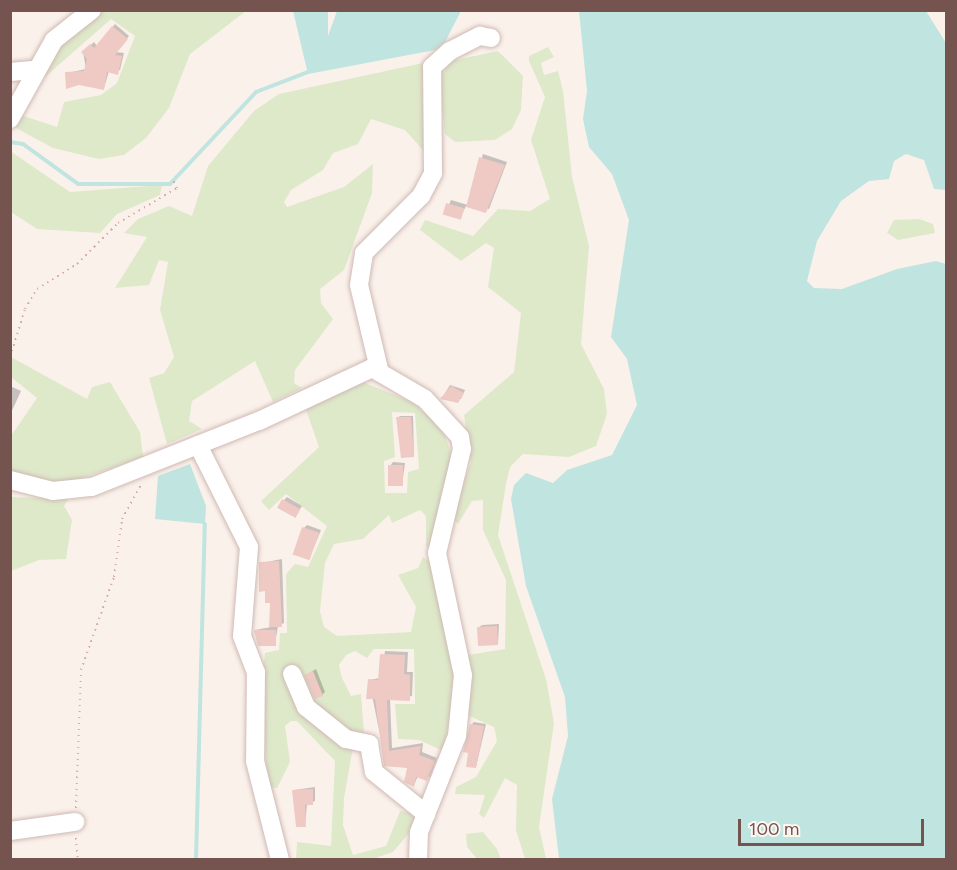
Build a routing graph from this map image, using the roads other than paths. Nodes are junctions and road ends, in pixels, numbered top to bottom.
1 (92, 10) edge
2 (491, 38) dead end
3 (35, 70) junction
4 (10, 72) edge
5 (10, 119) edge
6 (379, 369) junction
7 (198, 445) junction
8 (10, 480) edge
9 (292, 674) dead end
10 (426, 813) junction
11 (75, 822) road end
12 (10, 831) edge
13 (280, 860) edge
14 (418, 860) edge

1 - 3 street
2 - 6 street
3 - 4 street
3 - 5 street
6 - 7 street
6 - 10 street
7 - 8 street
7 - 13 street
9 - 10 street
10 - 14 street
11 - 12 street

